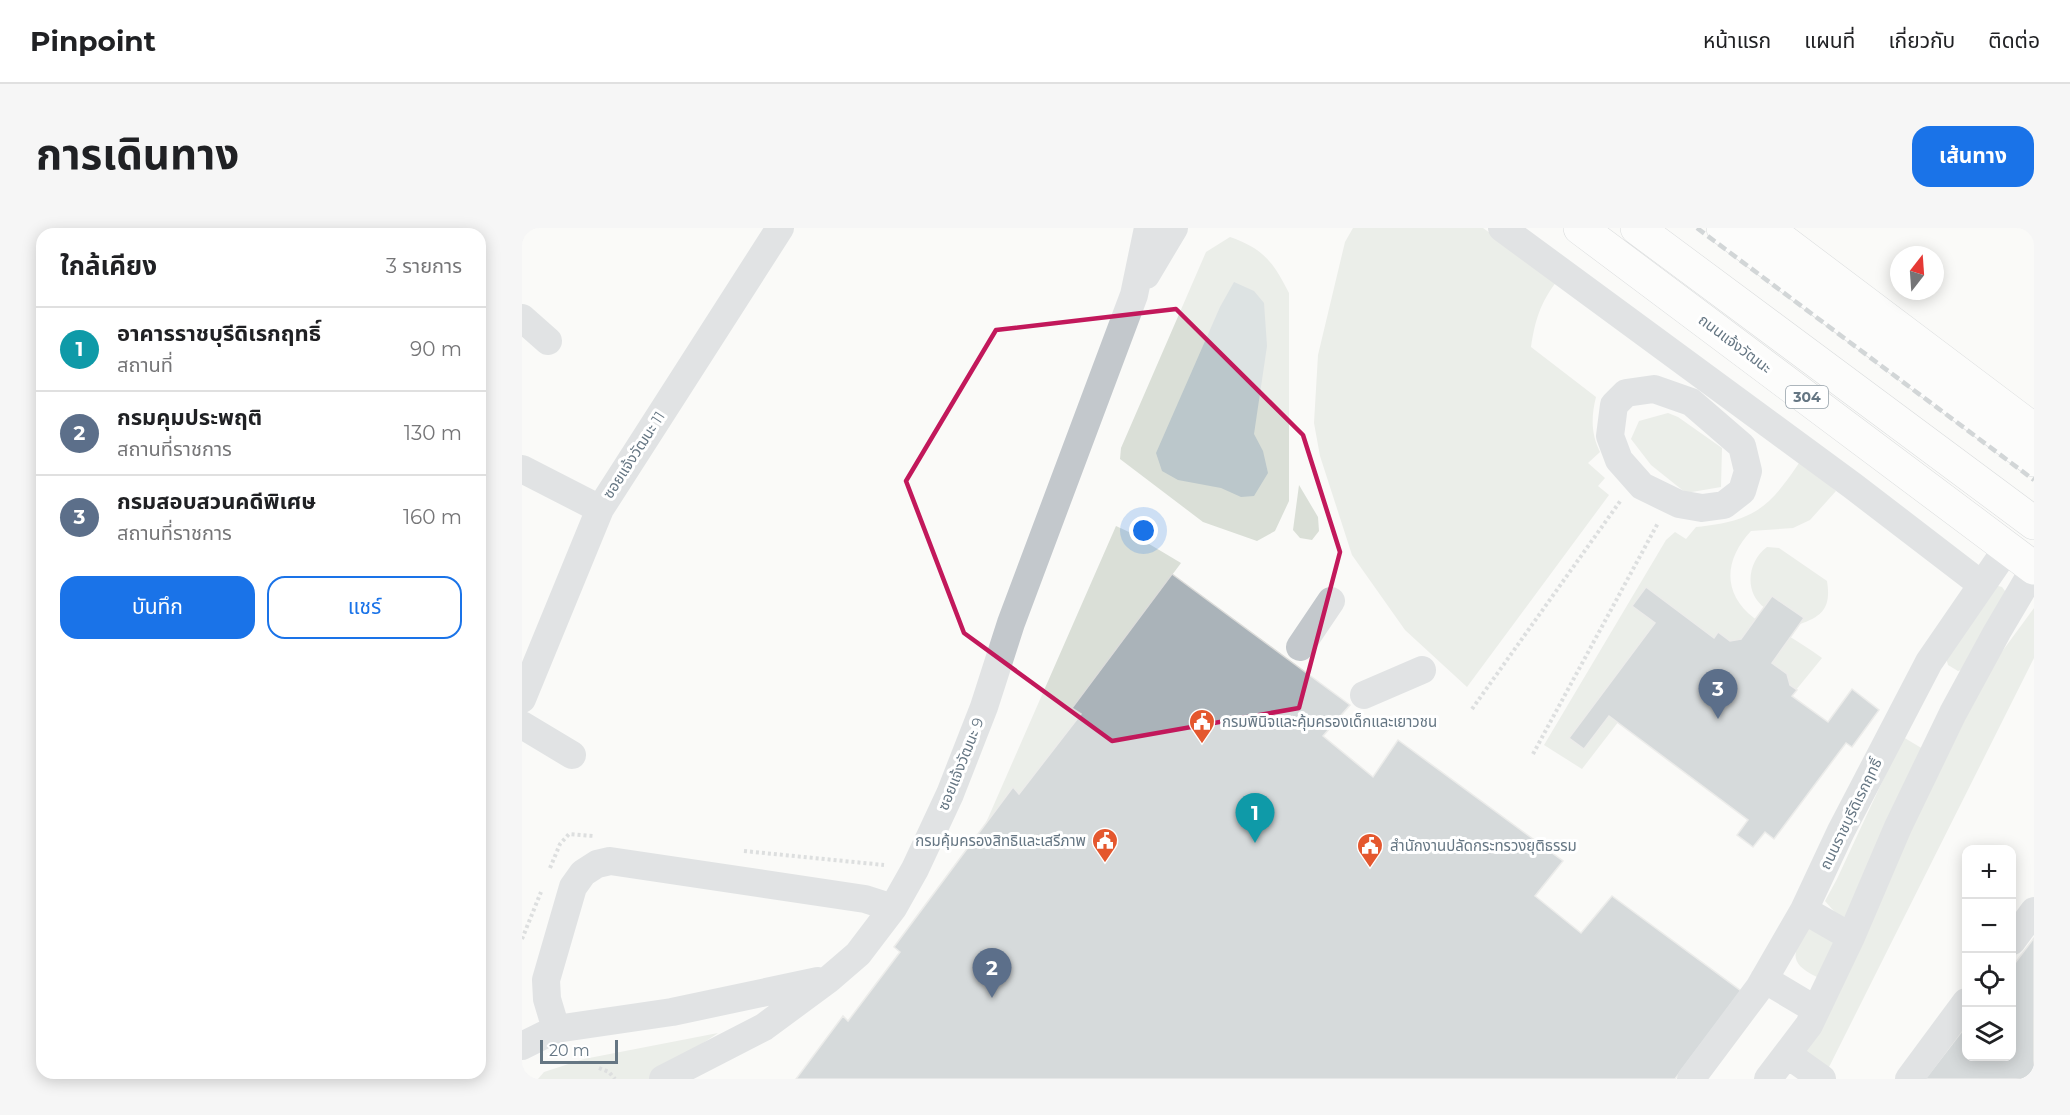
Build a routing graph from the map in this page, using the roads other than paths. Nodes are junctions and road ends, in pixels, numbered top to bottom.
1 (780, 228) edge
2 (1148, 228) edge
3 (1174, 228) edge
4 (1502, 228) edge
5 (1580, 228) edge
6 (1637, 228) edge
7 (1723, 228) edge
8 (1766, 228) edge
9 (1134, 295) junction
10 (522, 318) edge
11 (548, 341) dead end
12 (2034, 430) edge
13 (2034, 460) edge
14 (522, 469) edge
15 (1636, 479) joint
16 (600, 509) junction
17 (2034, 524) edge
18 (2008, 547) junction
19 (2034, 568) edge
20 (1982, 585) junction
21 (1331, 601) dead end
22 (1300, 647) dead end
23 (1929, 662) junction
24 (1422, 670) dead end
25 (1967, 688) junction
26 (1364, 695) dead end
27 (522, 699) edge
28 (522, 725) edge
29 (572, 755) dead end
30 (893, 908) junction
31 (1804, 910) junction
32 (2034, 911) edge
33 (2016, 936) edge
34 (1851, 937) junction
35 (829, 979) junction
36 (1764, 979) junction
37 (1962, 1007) edge
38 (1816, 1010) junction
39 (556, 1029) junction
40 (522, 1046) edge
41 (1787, 1054) junction
42 (663, 1079) edge
43 (1691, 1079) edge
44 (1768, 1079) edge
45 (1822, 1079) edge
46 (1909, 1079) edge

1 - 16 street, ซอยแจ้งวัฒนะ 11
2 - 9 street, ซอยแจ้งวัฒนะ 9
3 - 9 street, ซอยแจ้งวัฒนะ 9
4 - 20 street
5 - 18 main road, ถนนแจ้งวัฒนะ / 304
6 - 17 main road, 304
7 - 13 main road
8 - 12 main road
9 - 30 street, ซอยแจ้งวัฒนะ 9
10 - 11 street
14 - 16 street
15 - 15 street
16 - 27 street, ซอยแจ้งวัฒนะ 11
18 - 19 main road, ถนนแจ้งวัฒนะ / 304
18 - 20 street, ถนนราชบุรีดิเรกฤทธิ์
19 - 25 street
20 - 23 street, ถนนราชบุรีดิเรกฤทธิ์
21 - 22 street
23 - 25 street
23 - 31 street, ถนนราชบุรีดิเรกฤทธิ์
24 - 26 street
25 - 34 street
28 - 29 street
30 - 35 street, ซอยแจ้งวัฒนะ 9
30 - 39 street
31 - 34 street
31 - 36 street, ถนนราชบุรีดิเรกฤทธิ์
32 - 33 street
34 - 38 street
35 - 39 street, ซอยแจ้งวัฒนะ 9
35 - 42 street
36 - 38 street
36 - 43 street, ถนนราชบุรีดิเรกฤทธิ์
37 - 46 street
38 - 41 street
39 - 40 street, ซอยแจ้งวัฒนะ 9
41 - 44 street
41 - 45 street

